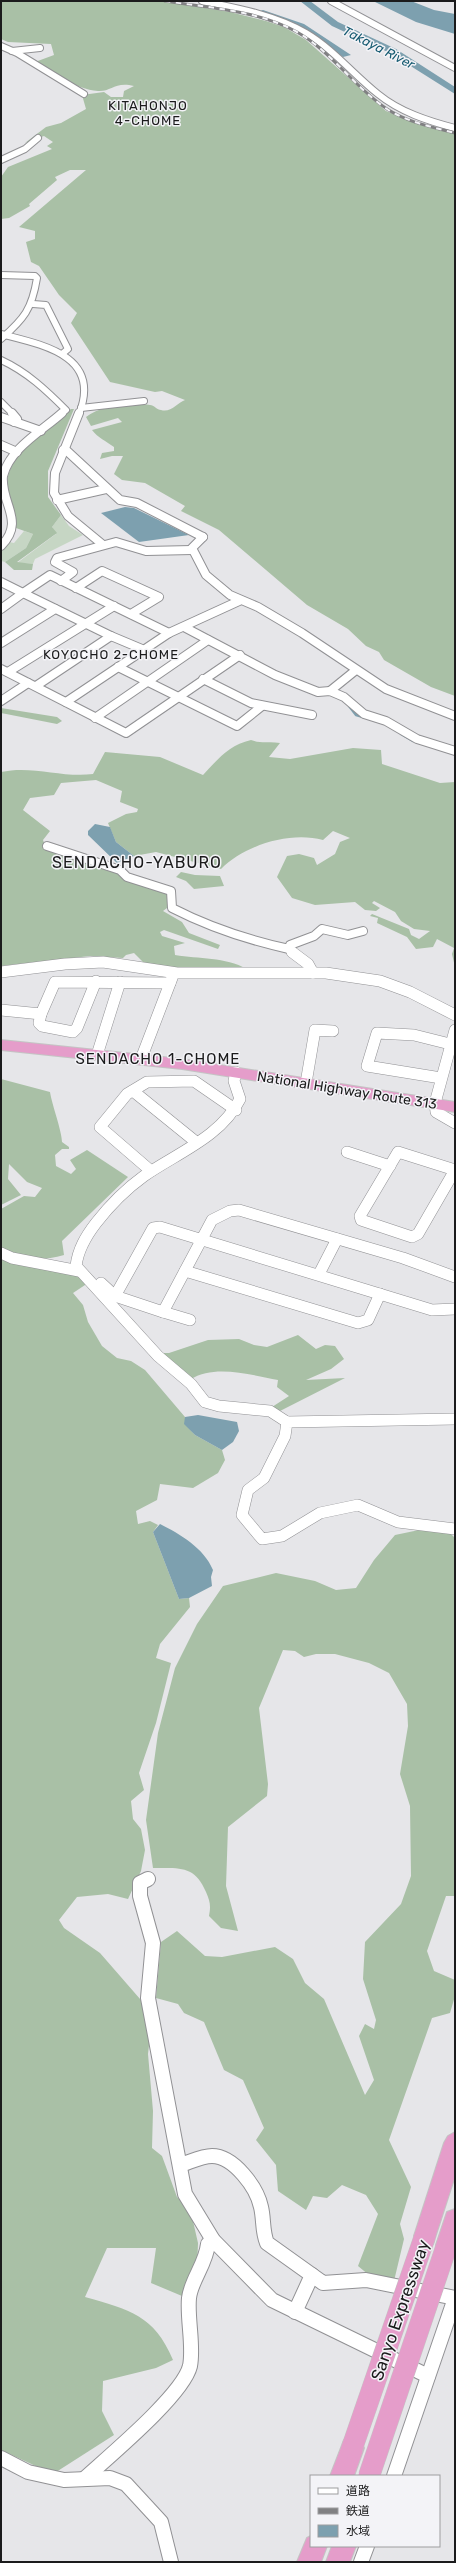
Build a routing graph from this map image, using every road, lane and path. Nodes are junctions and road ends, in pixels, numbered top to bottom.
1 (202, 1) edge
2 (331, 1) edge
3 (1, 46) edge
4 (40, 48) dead end
5 (12, 51) junction
6 (455, 68) edge
7 (361, 78) junction
8 (377, 83) dead end
9 (84, 94) dead end
10 (391, 94) dead end
11 (455, 123) edge
12 (455, 128) edge
13 (38, 138) dead end
14 (1, 160) edge
15 (1, 275) edge
16 (33, 304) junction
17 (3, 337) edge
18 (62, 354) junction
19 (1, 360) edge
20 (144, 401) dead end
21 (1, 402) edge
22 (81, 408) junction
23 (1, 417) edge
24 (14, 422) junction
25 (41, 431) junction
26 (1, 445) edge
27 (63, 450) junction
28 (17, 452) junction
29 (2, 477) edge
30 (106, 489) junction
31 (56, 500) junction
32 (4, 508) edge
33 (203, 537) junction
34 (2, 543) edge
35 (102, 544) junction
36 (165, 550) junction
37 (192, 550) junction
38 (61, 581) junction
39 (1, 582) edge
40 (76, 588) junction
41 (23, 593) junction
42 (239, 601) junction
43 (114, 606) junction
44 (1, 609) edge
45 (54, 609) junction
46 (131, 614) junction
47 (84, 624) junction
48 (184, 627) junction
49 (169, 633) junction
50 (111, 636) junction
51 (208, 640) junction
52 (1, 643) edge
53 (142, 649) junction
54 (240, 655) junction
55 (118, 667) junction
56 (356, 670) junction
57 (4, 671) edge
58 (203, 679) junction
59 (149, 682) junction
60 (32, 685) junction
61 (330, 691) junction
62 (179, 696) junction
63 (1, 701) edge
64 (66, 702) junction
65 (262, 706) junction
66 (312, 715) dead end
67 (455, 716) edge
68 (95, 718) junction
69 (455, 751) edge
70 (47, 846) dead end
71 (363, 931) dead end
72 (289, 950) junction
73 (1, 972) edge
74 (174, 972) junction
75 (313, 973) junction
76 (96, 981) junction
77 (120, 982) junction
78 (170, 983) junction
79 (1, 1010) edge
80 (41, 1014) junction
81 (455, 1015) edge
82 (455, 1030) edge
83 (333, 1031) dead end
84 (450, 1044) junction
85 (1, 1045) edge
86 (97, 1055) junction
87 (141, 1059) junction
88 (236, 1072) junction
89 (441, 1078) junction
90 (306, 1083) junction
91 (133, 1091) junction
92 (434, 1103) junction
93 (455, 1107) edge
94 (236, 1110) junction
95 (455, 1123) edge
96 (196, 1142) junction
97 (347, 1152) dead end
98 (390, 1166) junction
99 (151, 1171) junction
100 (450, 1188) edge
101 (202, 1239) junction
102 (337, 1240) junction
103 (1, 1253) edge
104 (79, 1271) junction
105 (185, 1271) junction
106 (319, 1274) junction
107 (455, 1277) edge
108 (92, 1283) junction
109 (380, 1294) junction
110 (115, 1296) junction
111 (455, 1309) edge
112 (163, 1312) junction
113 (190, 1320) dead end
114 (455, 1419) edge
115 (287, 1422) junction
116 (455, 1529) edge
117 (148, 1879) dead end
118 (455, 2143) edge
119 (180, 2165) junction
120 (455, 2220) edge
121 (212, 2240) junction
122 (312, 2275) junction
123 (455, 2298) edge
124 (295, 2312) junction
125 (428, 2376) junction
126 (1, 2458) edge
127 (342, 2475) edge
128 (370, 2475) edge
129 (394, 2475) edge
130 (84, 2479) junction
131 (316, 2547) edge
132 (344, 2547) edge
133 (367, 2547) edge
134 (171, 2562) edge
135 (310, 2562) edge
136 (338, 2562) edge
137 (361, 2562) edge

1 - 7 street
2 - 6 street
3 - 5 street
4 - 5 street
5 - 9 street
7 - 8 street
7 - 12 street
10 - 11 street
13 - 14 street
15 - 16 street
16 - 17 street
16 - 18 street
17 - 18 street
18 - 22 street
19 - 25 street
20 - 22 street
21 - 24 street
22 - 27 street
23 - 24 street
24 - 25 street
25 - 28 street
26 - 28 street
27 - 30 street
27 - 31 street
28 - 29 street
29 - 32 street
30 - 31 street
30 - 33 street
31 - 35 street
32 - 34 street
33 - 36 street
33 - 37 street
35 - 36 street
35 - 38 street
36 - 37 street
37 - 42 street
38 - 40 street
38 - 41 street
39 - 41 street
40 - 43 street
40 - 46 street
41 - 44 street
41 - 45 street
42 - 48 street
42 - 56 street
43 - 46 street
43 - 47 street
45 - 47 street
45 - 52 street
46 - 49 street
47 - 50 street
47 - 57 street
48 - 49 street
48 - 51 street
49 - 53 street
50 - 53 street
50 - 60 street
51 - 54 street
51 - 59 street
53 - 55 street
54 - 58 street
54 - 61 street
55 - 59 street
55 - 64 street
56 - 61 street
56 - 67 street
57 - 60 street
58 - 62 street
58 - 65 street
59 - 62 street
59 - 68 street
60 - 63 street
60 - 64 street
61 - 69 street
62 - 65 street
62 - 68 street
64 - 68 street
65 - 66 street
70 - 72 street
71 - 72 street
72 - 75 street
73 - 74 street
74 - 75 street
74 - 78 street
75 - 81 street
76 - 77 street
76 - 80 street
76 - 80 street
77 - 78 street
77 - 86 street
78 - 87 street
79 - 80 street
82 - 84 street
83 - 90 street
84 - 89 street
84 - 89 street
85 - 86 highway, National Highway Route 313
86 - 87 highway, National Highway Route 313
87 - 88 highway, National Highway Route 313
88 - 90 highway, National Highway Route 313
88 - 94 street
89 - 92 street
90 - 92 highway, National Highway Route 313
91 - 94 street
91 - 96 street
91 - 99 street
92 - 93 highway, National Highway Route 313
92 - 95 street
94 - 96 street
96 - 99 street
97 - 98 street
98 - 100 street
98 - 100 street
99 - 104 street
101 - 102 street
101 - 105 street
101 - 106 street
101 - 110 street
102 - 106 street
102 - 107 street
103 - 104 street
104 - 108 street
105 - 109 street
105 - 112 street
106 - 109 street
108 - 110 street
108 - 115 street
109 - 111 street
110 - 112 street
112 - 113 street
114 - 115 street
115 - 116 street
117 - 119 street
118 - 127 highway, Sanyo Expressway, bridge
119 - 121 street
119 - 122 street
120 - 128 highway, Sanyo Expressway, bridge
121 - 124 street
121 - 130 street
122 - 123 street
122 - 124 street
123 - 125 street
124 - 125 street
125 - 129 street
126 - 130 street
130 - 134 street
131 - 135 highway
132 - 136 highway
133 - 137 street

